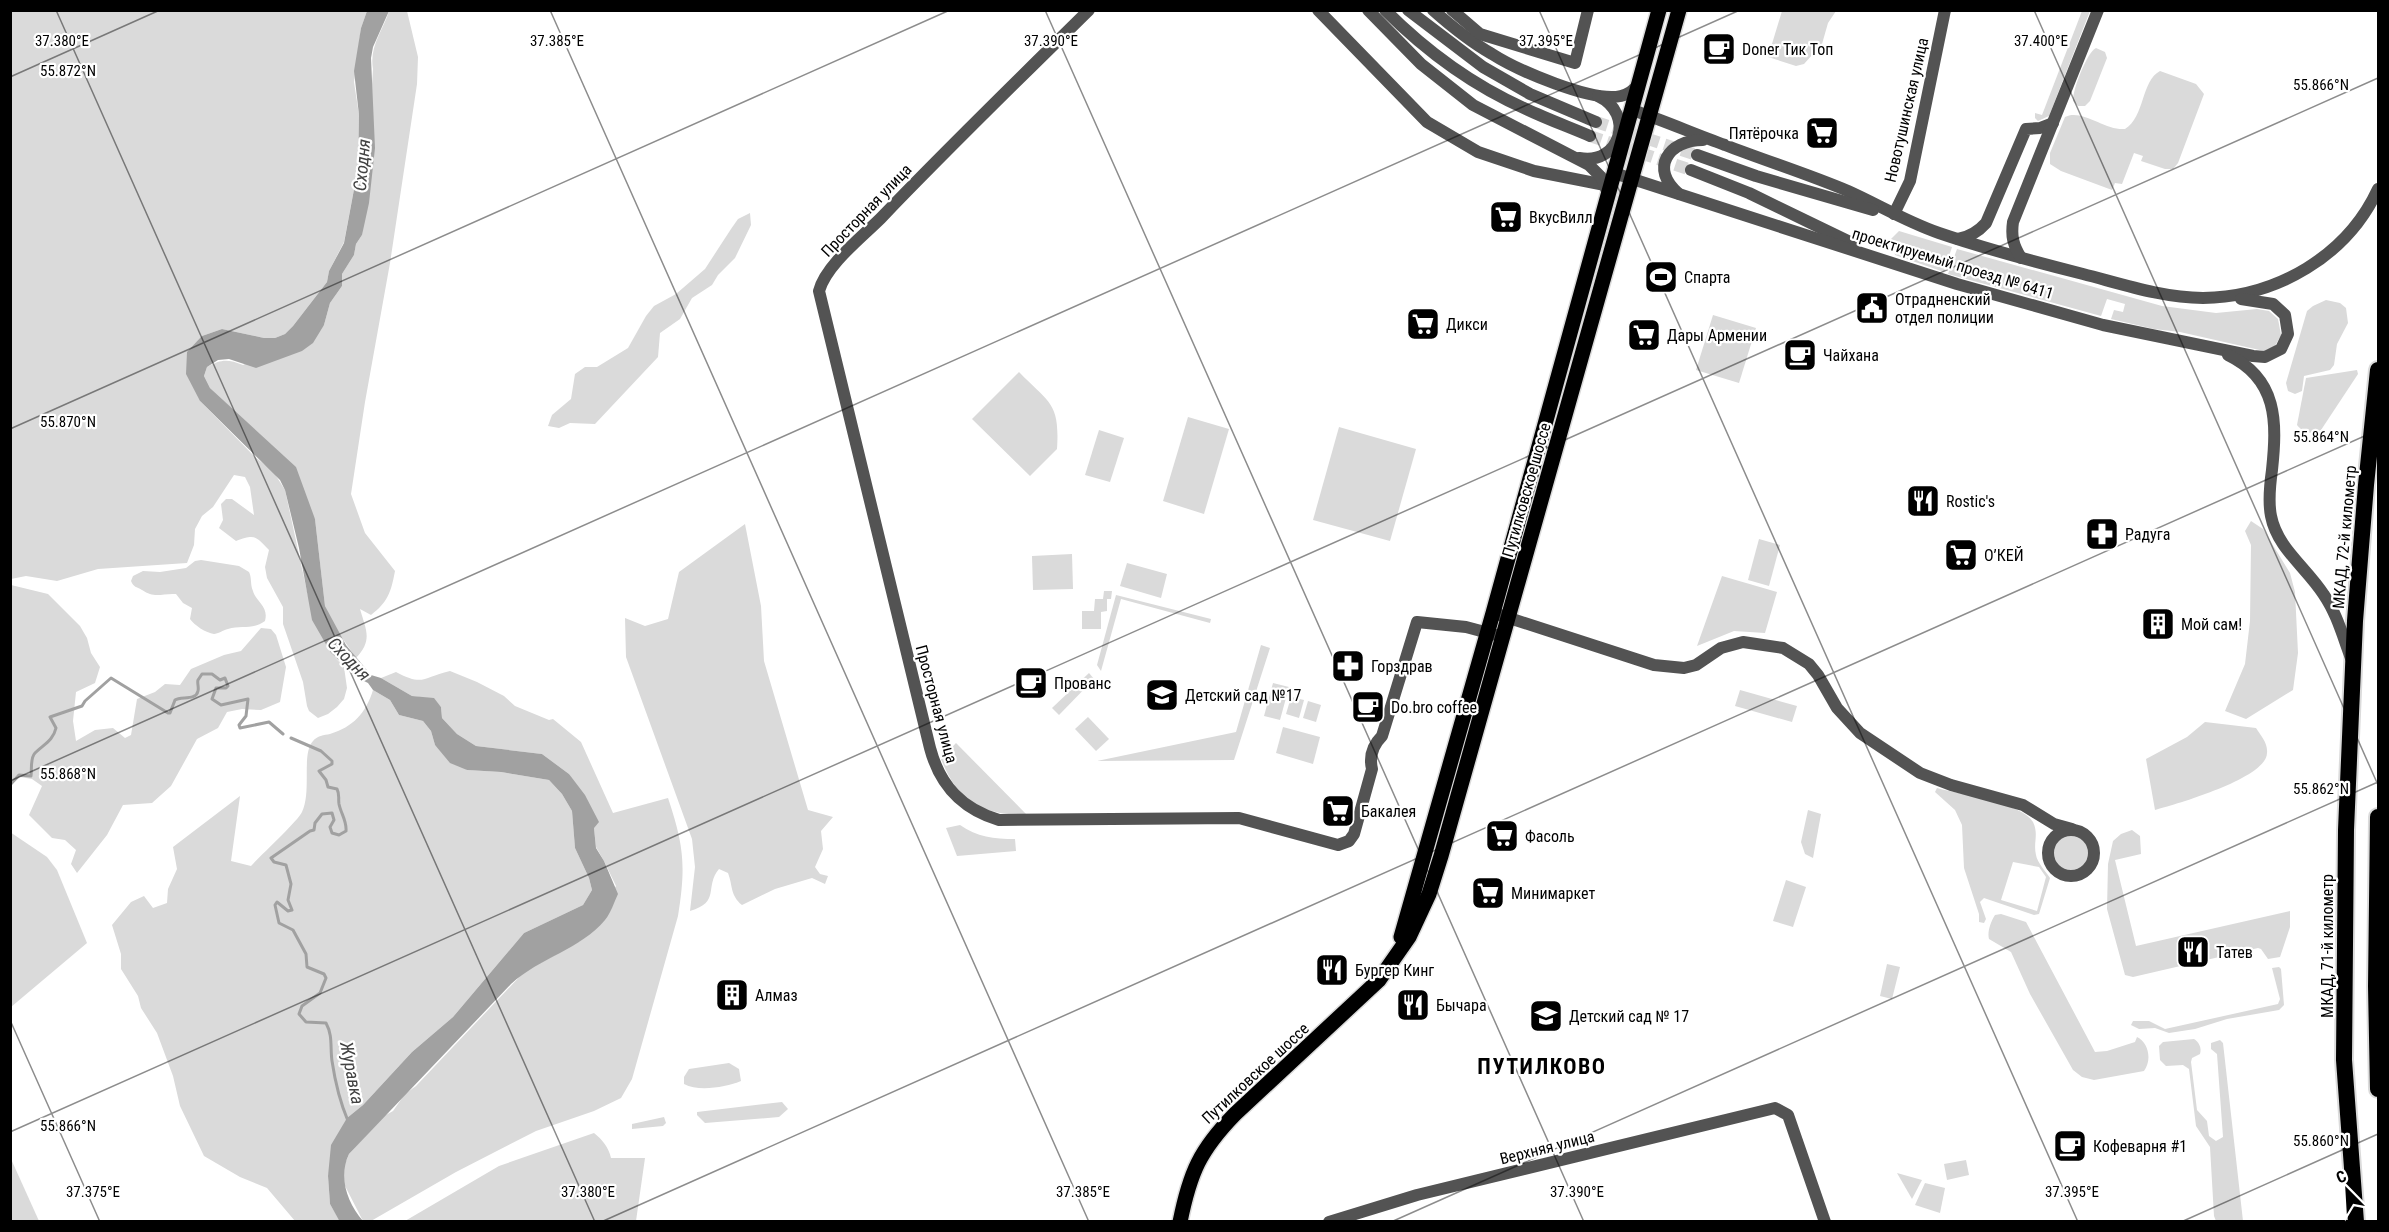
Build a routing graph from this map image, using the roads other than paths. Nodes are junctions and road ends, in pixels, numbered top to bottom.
1 (1089, 10) edge
2 (1318, 10) edge
3 (1368, 10) edge
4 (1385, 10) edge
5 (1408, 10) edge
6 (1433, 10) edge
7 (1452, 10) edge
8 (1588, 10) edge
9 (1659, 10) edge
10 (1679, 10) edge
11 (1945, 10) edge
12 (2098, 10) edge
13 (1639, 81) junction
14 (1598, 96) junction
15 (1632, 110) junction
16 (1650, 115) junction
17 (1596, 122) tunnel mouth
18 (2052, 123) junction
19 (1590, 136) tunnel mouth
20 (1711, 140) junction
21 (1697, 156) tunnel mouth
22 (1575, 157) junction
23 (1691, 170) tunnel mouth
24 (1632, 178) junction
25 (1610, 185) junction
26 (2379, 189) edge
27 (1680, 194) junction
28 (1898, 216) junction
29 (1958, 239) junction
30 (2021, 258) junction
31 (1894, 263) junction
32 (2222, 297) junction
33 (2220, 351) junction
34 (2379, 370) edge
35 (1493, 613) junction
36 (1509, 618) junction
37 (1495, 635) junction
38 (2352, 667) junction
39 (2037, 813) junction
40 (2379, 817) edge
41 (2072, 829) junction
42 (2050, 842) junction
43 (2379, 1089) edge
44 (1180, 1221) edge
45 (1329, 1221) edge
46 (1825, 1221) edge
47 (2356, 1221) edge

1 - 37 street, Просторная улица
2 - 25 street
3 - 22 street
4 - 19 street
5 - 17 street
6 - 14 street
7 - 8 street
9 - 13 main road, Путилковское шоссе
10 - 16 main road, Путилковское шоссе
11 - 28 street, Новотушинская улица
12 - 18 street
13 - 14 street
13 - 15 main road, Путилковское шоссе
14 - 22 street
15 - 16 street, проектируемый проезд № 6411
15 - 25 main road, Путилковское шоссе
16 - 20 street, проектируемый проезд № 6411
16 - 24 main road, Путилковское шоссе
18 - 29 street
18 - 30 street
20 - 27 street, проектируемый проезд № 6411
20 - 28 street, проектируемый проезд № 6411
21 - 28 street
22 - 25 street
23 - 31 street
24 - 25 street, проектируемый проезд № 6411
24 - 27 street, проектируемый проезд № 6411
24 - 36 main road, Путилковское шоссе
25 - 35 main road, Путилковское шоссе
26 - 32 street, проектируемый проезд № 6411
27 - 31 street, проектируемый проезд № 6411
28 - 29 street, проектируемый проезд № 6411
29 - 30 street, проектируемый проезд № 6411
30 - 32 street, проектируемый проезд № 6411
31 - 33 street, проектируемый проезд № 6411
32 - 33 street, проектируемый проезд № 6411
33 - 38 street, проектируемый проезд № 6411
34 - 38 highway, МКАД, 72-й километр
35 - 36 street
35 - 37 main road, Путилковское шоссе
36 - 37 main road, Путилковское шоссе
36 - 39 street
37 - 44 main road, Путилковское шоссе
38 - 47 highway, МКАД, 71-й километр
39 - 41 street
39 - 42 street
40 - 43 highway
41 - 42 street
41 - 42 street
45 - 46 street, Верхняя улица

